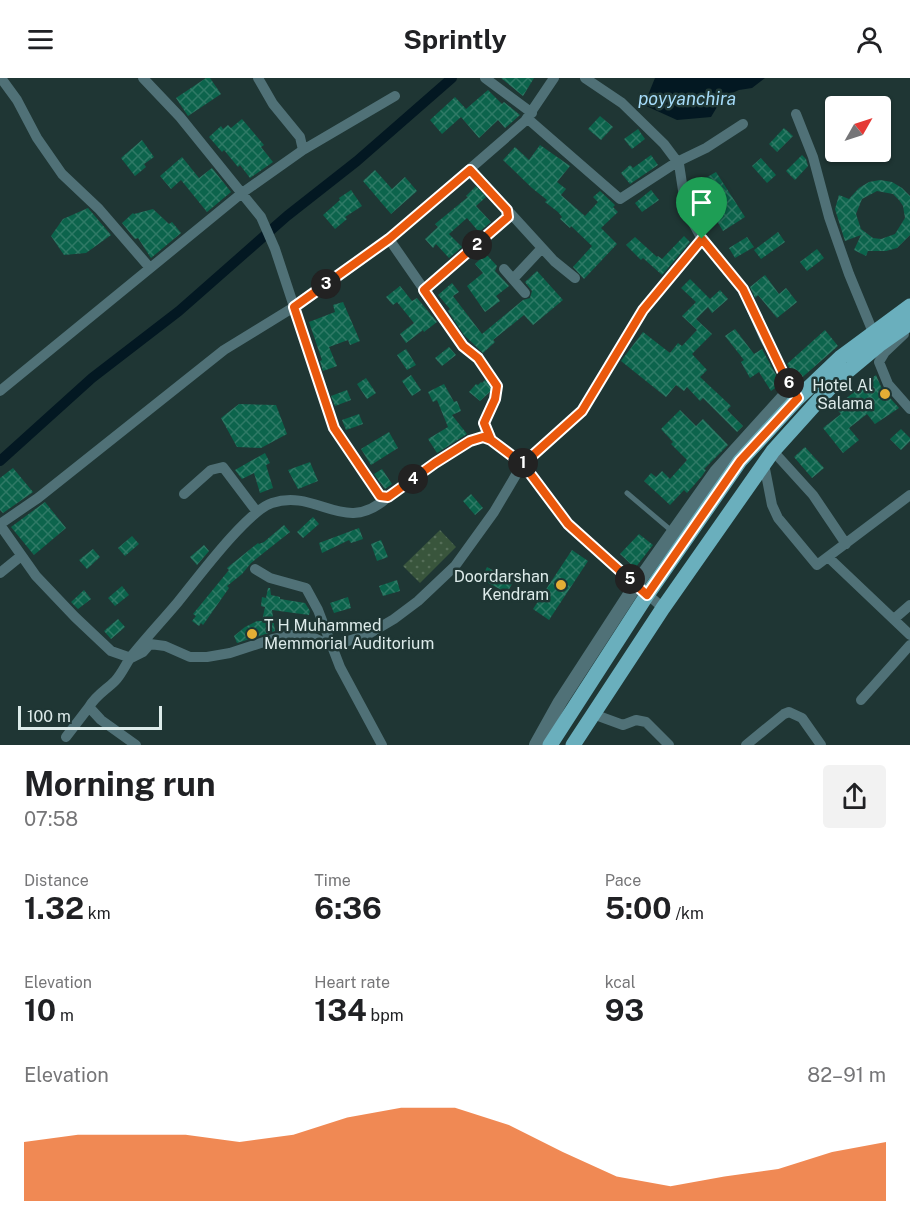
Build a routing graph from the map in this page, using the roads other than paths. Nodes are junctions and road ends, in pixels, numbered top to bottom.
1 (1, 78) edge
2 (143, 78) edge
3 (258, 78) edge
4 (485, 78) edge
5 (554, 78) edge
6 (585, 78) edge
7 (395, 96) dead end
8 (796, 114) dead end
9 (530, 116) junction
10 (743, 124) dead end
11 (303, 150) junction
12 (677, 162) junction
13 (470, 170) junction
14 (242, 193) junction
15 (507, 210) junction
16 (389, 239) junction
17 (702, 239) junction
18 (542, 248) junction
19 (150, 268) junction
20 (504, 269) dead end
21 (575, 278) dead end
22 (513, 279) junction
23 (424, 290) junction
24 (525, 293) dead end
25 (910, 306) edge
26 (294, 307) junction
27 (910, 325) edge
28 (876, 338) junction
29 (463, 346) joint
30 (0, 391) edge
31 (795, 393) junction
32 (910, 409) edge
33 (491, 440) junction
34 (773, 451) junction
35 (523, 464) junction
36 (764, 464) junction
37 (627, 493) dead end
38 (184, 494) dead end
39 (910, 495) edge
40 (388, 497) junction
41 (256, 512) junction
42 (0, 525) edge
43 (673, 532) junction
44 (846, 544) junction
45 (21, 556) junction
46 (828, 557) junction
47 (255, 569) dead end
48 (0, 573) edge
49 (642, 590) junction
50 (910, 605) edge
51 (663, 608) junction
52 (894, 619) junction
53 (910, 635) edge
54 (910, 645) edge
55 (332, 646) junction
56 (131, 658) junction
57 (861, 700) dead end
58 (89, 707) junction
59 (593, 714) junction
60 (66, 737) dead end
61 (136, 745) edge
62 (382, 745) edge
63 (536, 745) edge
64 (550, 745) edge
65 (573, 745) edge
66 (669, 745) edge
67 (746, 745) edge
68 (821, 745) edge

1 - 19 street
2 - 14 street
3 - 11 street
4 - 9 street
5 - 9 street
6 - 12 street
7 - 11 street
8 - 28 street
9 - 12 street
9 - 13 street
10 - 12 street
11 - 14 street
12 - 17 street
13 - 15 street
13 - 16 street
14 - 19 street
14 - 26 street
15 - 18 street
15 - 23 street
16 - 23 street
16 - 26 street
17 - 31 street
17 - 35 street
18 - 21 street
18 - 22 street
19 - 30 street
20 - 22 street
22 - 24 street
23 - 29 street
25 - 28 main road
26 - 40 street
26 - 42 street
27 - 28 main road
27 - 32 street
28 - 31 main road
28 - 34 main road
29 - 33 lane
31 - 43 street
31 - 49 main road
33 - 35 street
33 - 40 street
34 - 36 main road
34 - 44 street
35 - 49 street
35 - 55 street
36 - 46 street
36 - 51 main road
37 - 43 lane
38 - 41 street
39 - 44 street
40 - 41 street
41 - 56 street
42 - 45 street
43 - 49 street
44 - 46 street
45 - 48 street
45 - 56 street
46 - 52 street
47 - 55 street
49 - 51 street
49 - 63 street
49 - 64 main road
50 - 52 street
51 - 59 main road
52 - 53 street
54 - 57 street
55 - 56 street
55 - 62 street
56 - 58 street
58 - 60 street
58 - 61 street
59 - 65 main road
59 - 66 street
67 - 68 street

